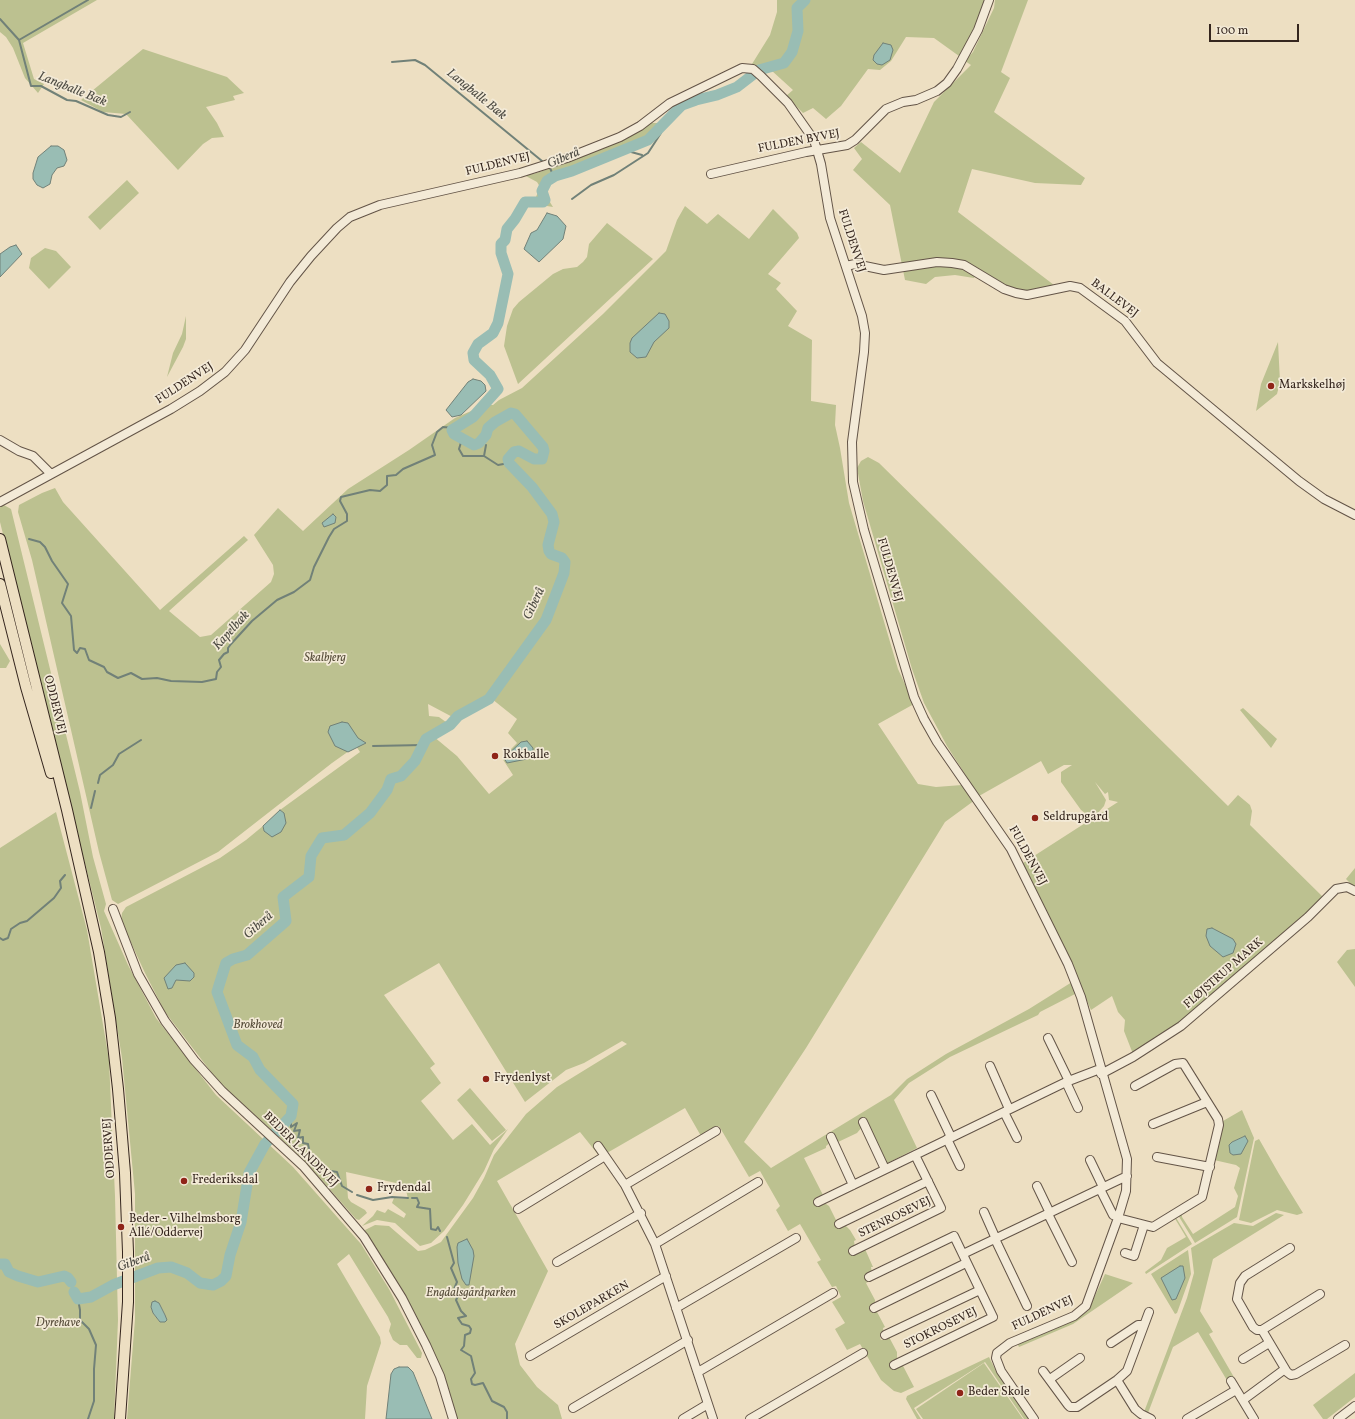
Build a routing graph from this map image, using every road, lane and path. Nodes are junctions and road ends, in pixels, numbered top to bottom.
1 (989, 0) edge
2 (818, 151) junction
3 (711, 174) dead end
4 (846, 266) junction
5 (0, 440) edge
6 (51, 474) junction
7 (0, 502) edge
8 (1355, 515) edge
9 (0, 538) edge
10 (3, 589) edge
11 (1355, 891) edge
12 (112, 909) dead end
13 (1048, 1038) dead end
14 (990, 1066) dead end
15 (1101, 1072) junction
16 (1067, 1082) junction
17 (1135, 1086) dead end
18 (931, 1095) dead end
19 (1207, 1102) junction
20 (1078, 1108) dead end
21 (1007, 1111) junction
22 (863, 1122) dead end
23 (1153, 1124) dead end
24 (716, 1131) dead end
25 (831, 1137) dead end
26 (949, 1138) junction
27 (1017, 1138) dead end
28 (598, 1146) dead end
29 (915, 1155) junction
30 (605, 1156) junction
31 (1157, 1157) dead end
32 (1090, 1160) dead end
33 (960, 1166) dead end
34 (1210, 1167) junction
35 (885, 1169) junction
36 (1127, 1176) junction
37 (928, 1181) junction
38 (758, 1182) dead end
39 (853, 1185) junction
40 (626, 1186) junction
41 (1037, 1186) dead end
42 (1102, 1188) junction
43 (818, 1202) dead end
44 (518, 1209) dead end
45 (984, 1212) dead end
46 (641, 1213) junction
47 (1049, 1213) junction
48 (1116, 1216) junction
49 (840, 1224) dead end
50 (1144, 1225) junction
51 (796, 1238) dead end
52 (995, 1239) junction
53 (655, 1244) junction
54 (1290, 1248) dead end
55 (853, 1251) dead end
56 (1125, 1253) dead end
57 (962, 1254) junction
58 (557, 1262) dead end
59 (1072, 1262) dead end
60 (966, 1263) junction
61 (666, 1276) junction
62 (869, 1277) dead end
63 (980, 1290) junction
64 (833, 1293) dead end
65 (1320, 1294) dead end
66 (1028, 1306) dead end
67 (676, 1308) junction
68 (874, 1308) dead end
69 (1149, 1312) dead end
70 (1144, 1325) junction
71 (1262, 1330) junction
72 (885, 1335) dead end
73 (688, 1340) junction
74 (1111, 1343) dead end
75 (1270, 1343) junction
76 (1345, 1344) dead end
77 (863, 1352) dead end
78 (530, 1356) dead end
79 (1080, 1358) dead end
80 (1242, 1359) dead end
81 (894, 1365) dead end
82 (1285, 1369) junction
83 (1043, 1371) dead end
84 (698, 1372) junction
85 (1050, 1379) junction
86 (1117, 1380) junction
87 (1231, 1381) dead end
88 (1236, 1390) junction
89 (1242, 1400) junction
90 (708, 1404) junction
91 (573, 1408) dead end
92 (1354, 1408) edge
93 (120, 1419) edge
94 (453, 1419) edge
95 (683, 1419) edge
96 (714, 1419) edge
97 (750, 1419) edge
98 (1034, 1419) edge
99 (1151, 1419) edge
100 (1187, 1419) edge
101 (1254, 1419) edge
102 (1338, 1419) edge

1 - 2 street, FULDEN BYVEJ
2 - 3 street, FULDEN BYVEJ
2 - 4 street, FULDENVEJ
2 - 6 street, FULDENVEJ
4 - 8 street, BALLEVEJ
4 - 15 street, FULDENVEJ
5 - 6 street
6 - 7 street, FULDENVEJ
9 - 10 main road, ODDERVEJ
10 - 93 main road, ODDERVEJ
11 - 15 street, FLØJSTRUP MARK
12 - 94 street, BEDER LANDEVEJ
13 - 16 street
14 - 21 street
15 - 16 street
15 - 36 street, FULDENVEJ
16 - 20 street
16 - 21 street
17 - 19 street
18 - 26 street
19 - 23 street
19 - 34 street
21 - 26 street
21 - 27 street
22 - 35 street
24 - 40 street
25 - 39 street
26 - 29 street
26 - 33 street
28 - 30 street
29 - 35 street
29 - 37 street, STENROSEVEJ
30 - 40 street
30 - 44 street
31 - 34 street
32 - 42 street
34 - 50 street
35 - 39 street
36 - 42 street
36 - 48 street, FULDENVEJ
37 - 49 street, STENROSEVEJ
37 - 55 street, STENROSEVEJ
38 - 53 street
39 - 43 street
40 - 46 street
41 - 47 street
42 - 47 street
42 - 48 street
45 - 52 street
46 - 53 street
46 - 58 street
47 - 52 street
47 - 59 street
48 - 50 street
48 - 98 street, FULDENVEJ
50 - 56 street
51 - 67 street
52 - 57 street
52 - 66 street
53 - 61 street
54 - 71 street
57 - 60 street, STOKROSEVEJ
57 - 62 street, STOKROSEVEJ
60 - 63 street, STOKROSEVEJ
60 - 68 street
61 - 67 street
61 - 78 street, SKOLEPARKEN
63 - 72 street, STOKROSEVEJ
63 - 81 street, STOKROSEVEJ
64 - 84 street
65 - 71 street
67 - 73 street
69 - 70 street
70 - 74 street
70 - 86 street
71 - 75 street
73 - 84 street
73 - 91 street
75 - 80 street
75 - 82 street
76 - 82 street
77 - 97 street
79 - 85 street
82 - 89 street
83 - 85 street
84 - 90 street
85 - 86 street
86 - 99 street
87 - 88 street
88 - 89 street
88 - 100 street
89 - 101 street
90 - 95 street
90 - 96 street
92 - 102 street

